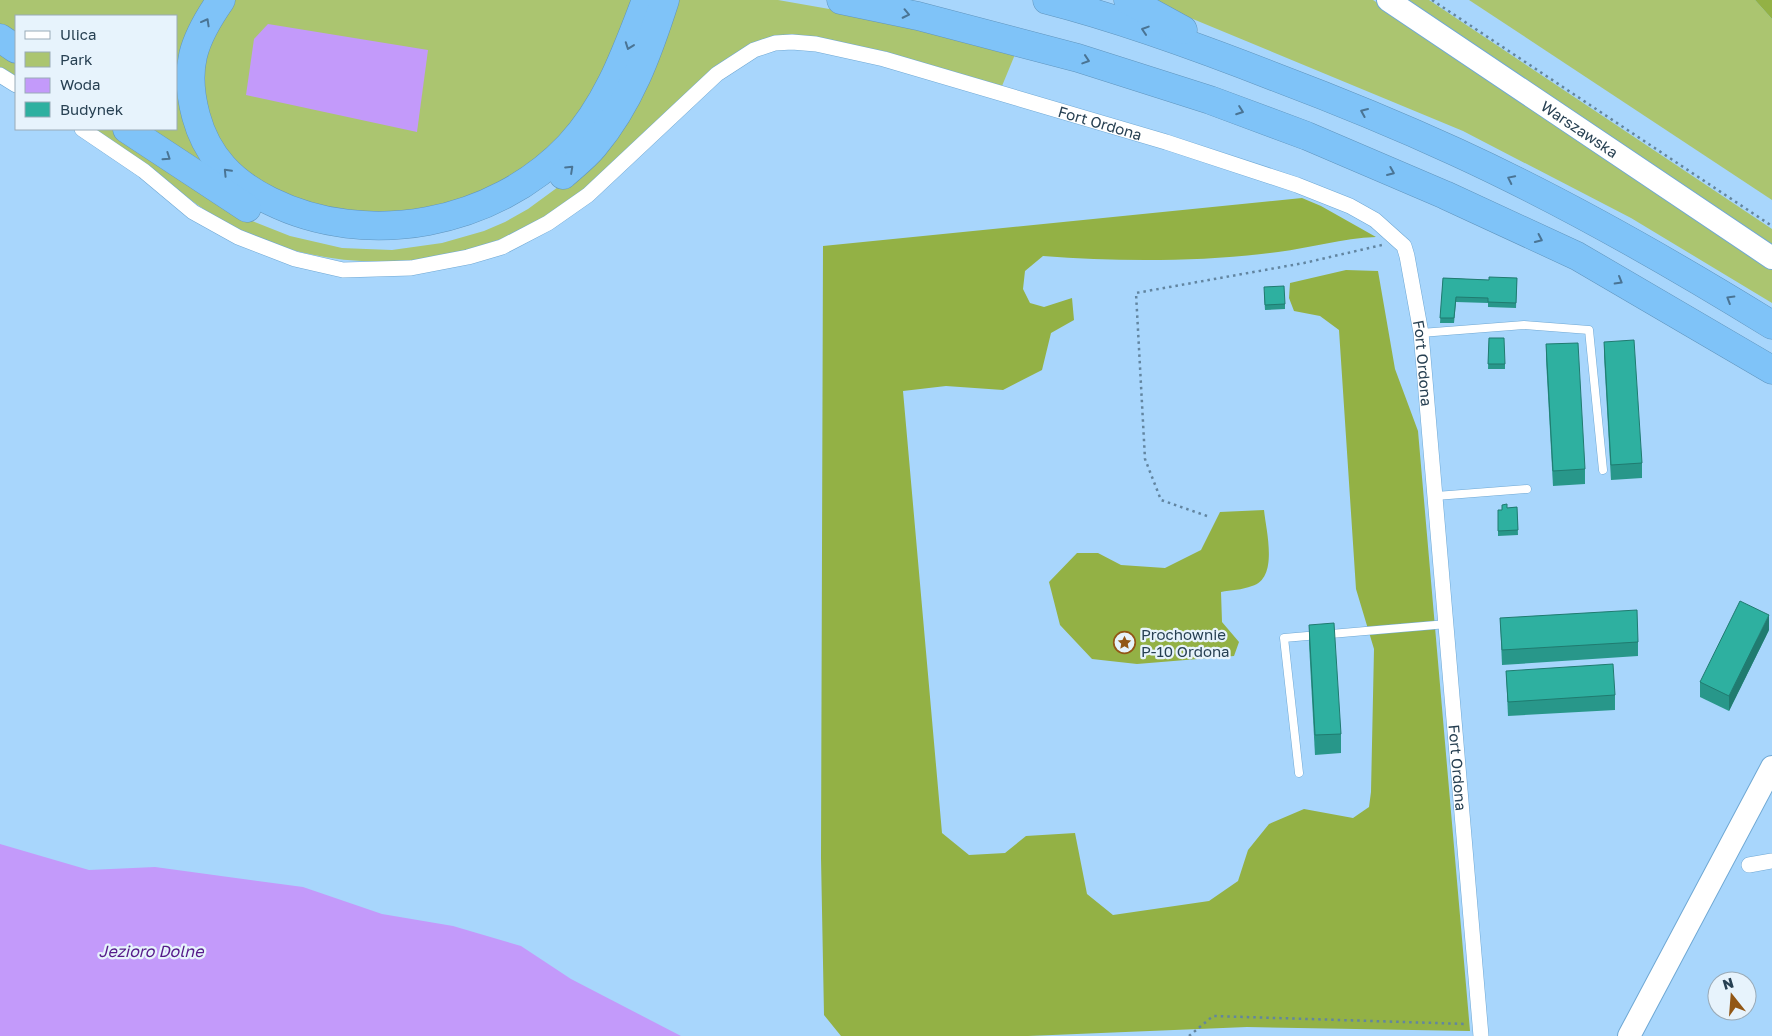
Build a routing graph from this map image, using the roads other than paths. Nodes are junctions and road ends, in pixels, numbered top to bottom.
1 (221, 0) edge
2 (646, 0) edge
3 (665, 0) edge
4 (841, 0) edge
5 (1047, 0) edge
6 (1128, 0) edge
7 (1388, 0) edge
8 (0, 38) edge
9 (15, 48) edge
10 (1224, 57) junction
11 (0, 75) edge
12 (15, 84) edge
13 (83, 130) edge
14 (128, 130) edge
15 (1772, 258) edge
16 (1772, 325) edge
17 (1421, 333) junction
18 (1772, 370) edge
19 (1603, 470) dead end
20 (1527, 489) dead end
21 (1436, 496) junction
22 (1448, 624) junction
23 (1772, 767) edge
24 (1299, 773) dead end
25 (1772, 861) edge
26 (1749, 865) dead end
27 (1481, 1030) edge
28 (1629, 1036) edge

2 -> 1 highway
14 -> 3 highway
4 -> 18 highway
10 -> 5 highway
6 - 10 highway
7 - 15 main road, Warszawska
8 - 9 highway
16 -> 10 highway
11 - 12 street
13 - 17 street, Fort Ordona
17 - 19 lane
17 - 21 street, Fort Ordona
20 - 21 lane
21 - 22 street, Fort Ordona
22 - 24 lane
22 - 27 street, Fort Ordona
23 - 28 main road
25 - 26 street

